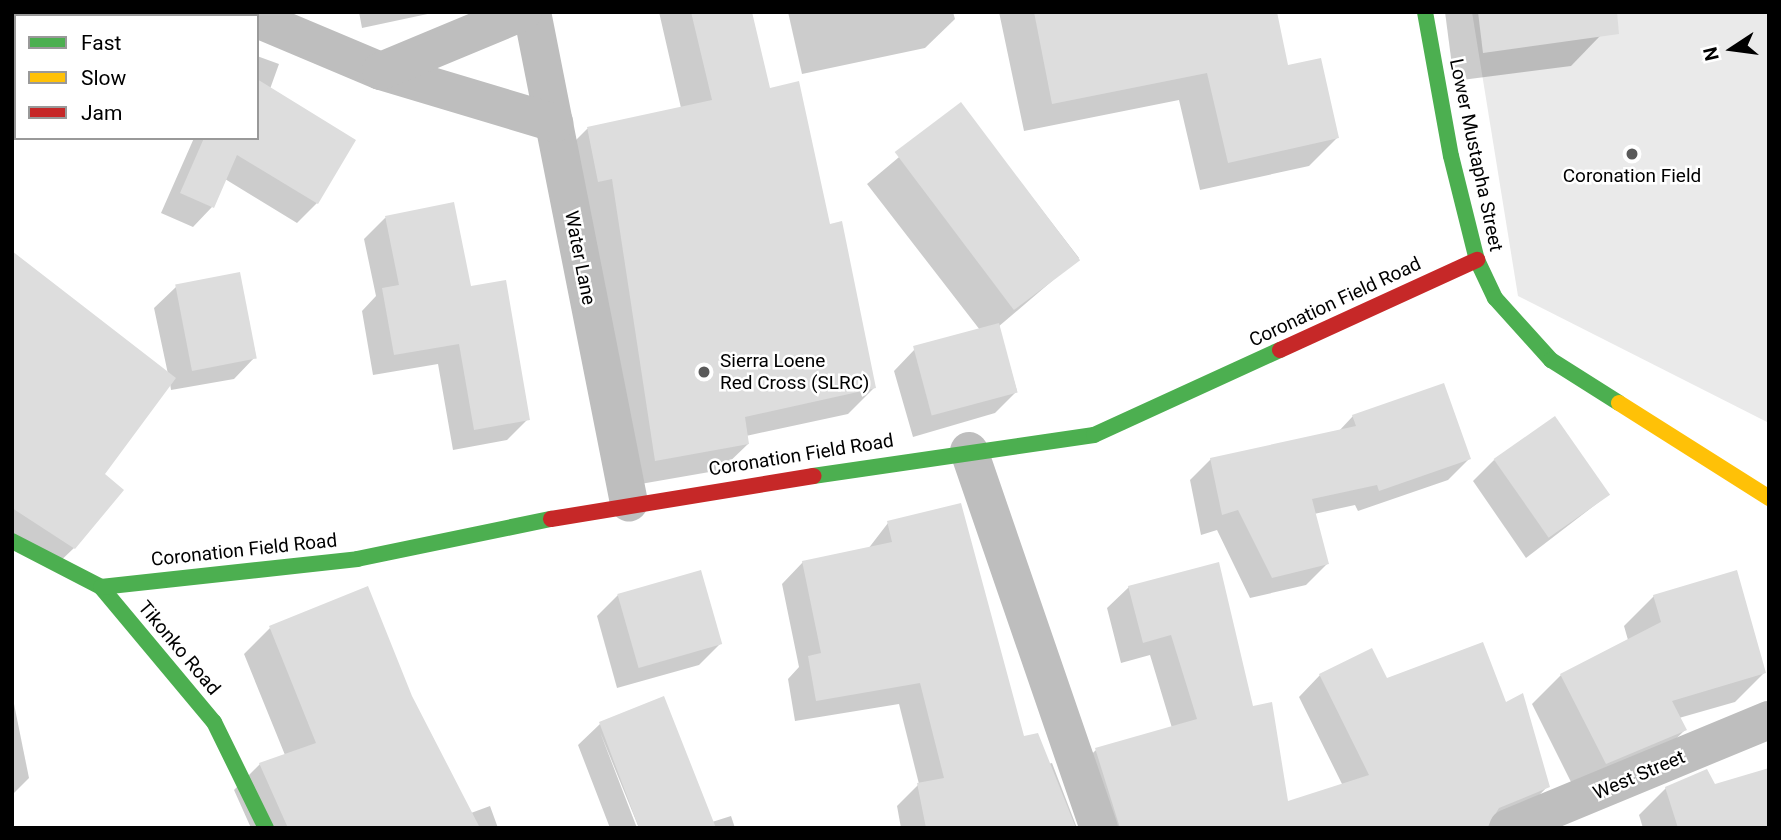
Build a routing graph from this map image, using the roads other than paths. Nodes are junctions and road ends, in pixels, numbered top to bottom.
1 (523, 12) edge
2 (532, 12) edge
3 (1425, 12) edge
4 (259, 20) edge
5 (381, 71) junction
6 (554, 123) junction
7 (1477, 260) junction
8 (969, 451) junction
9 (1769, 498) edge
10 (629, 503) junction
11 (12, 541) edge
12 (101, 587) junction
13 (1769, 720) edge
14 (265, 828) edge
15 (1099, 828) edge
16 (1508, 828) edge

1 - 5 street
2 - 6 street, Water Lane
3 - 7 street, Lower Mustapha Street
4 - 5 street
5 - 6 street
6 - 10 street, Water Lane
7 - 8 street, Coronation Field Road
7 - 9 street, Lower Mustapha Street
8 - 10 street, Coronation Field Road
8 - 15 street
10 - 12 street, Coronation Field Road
11 - 12 street, Tikonko Road
12 - 14 street, Tikonko Road
13 - 16 street, West Street

